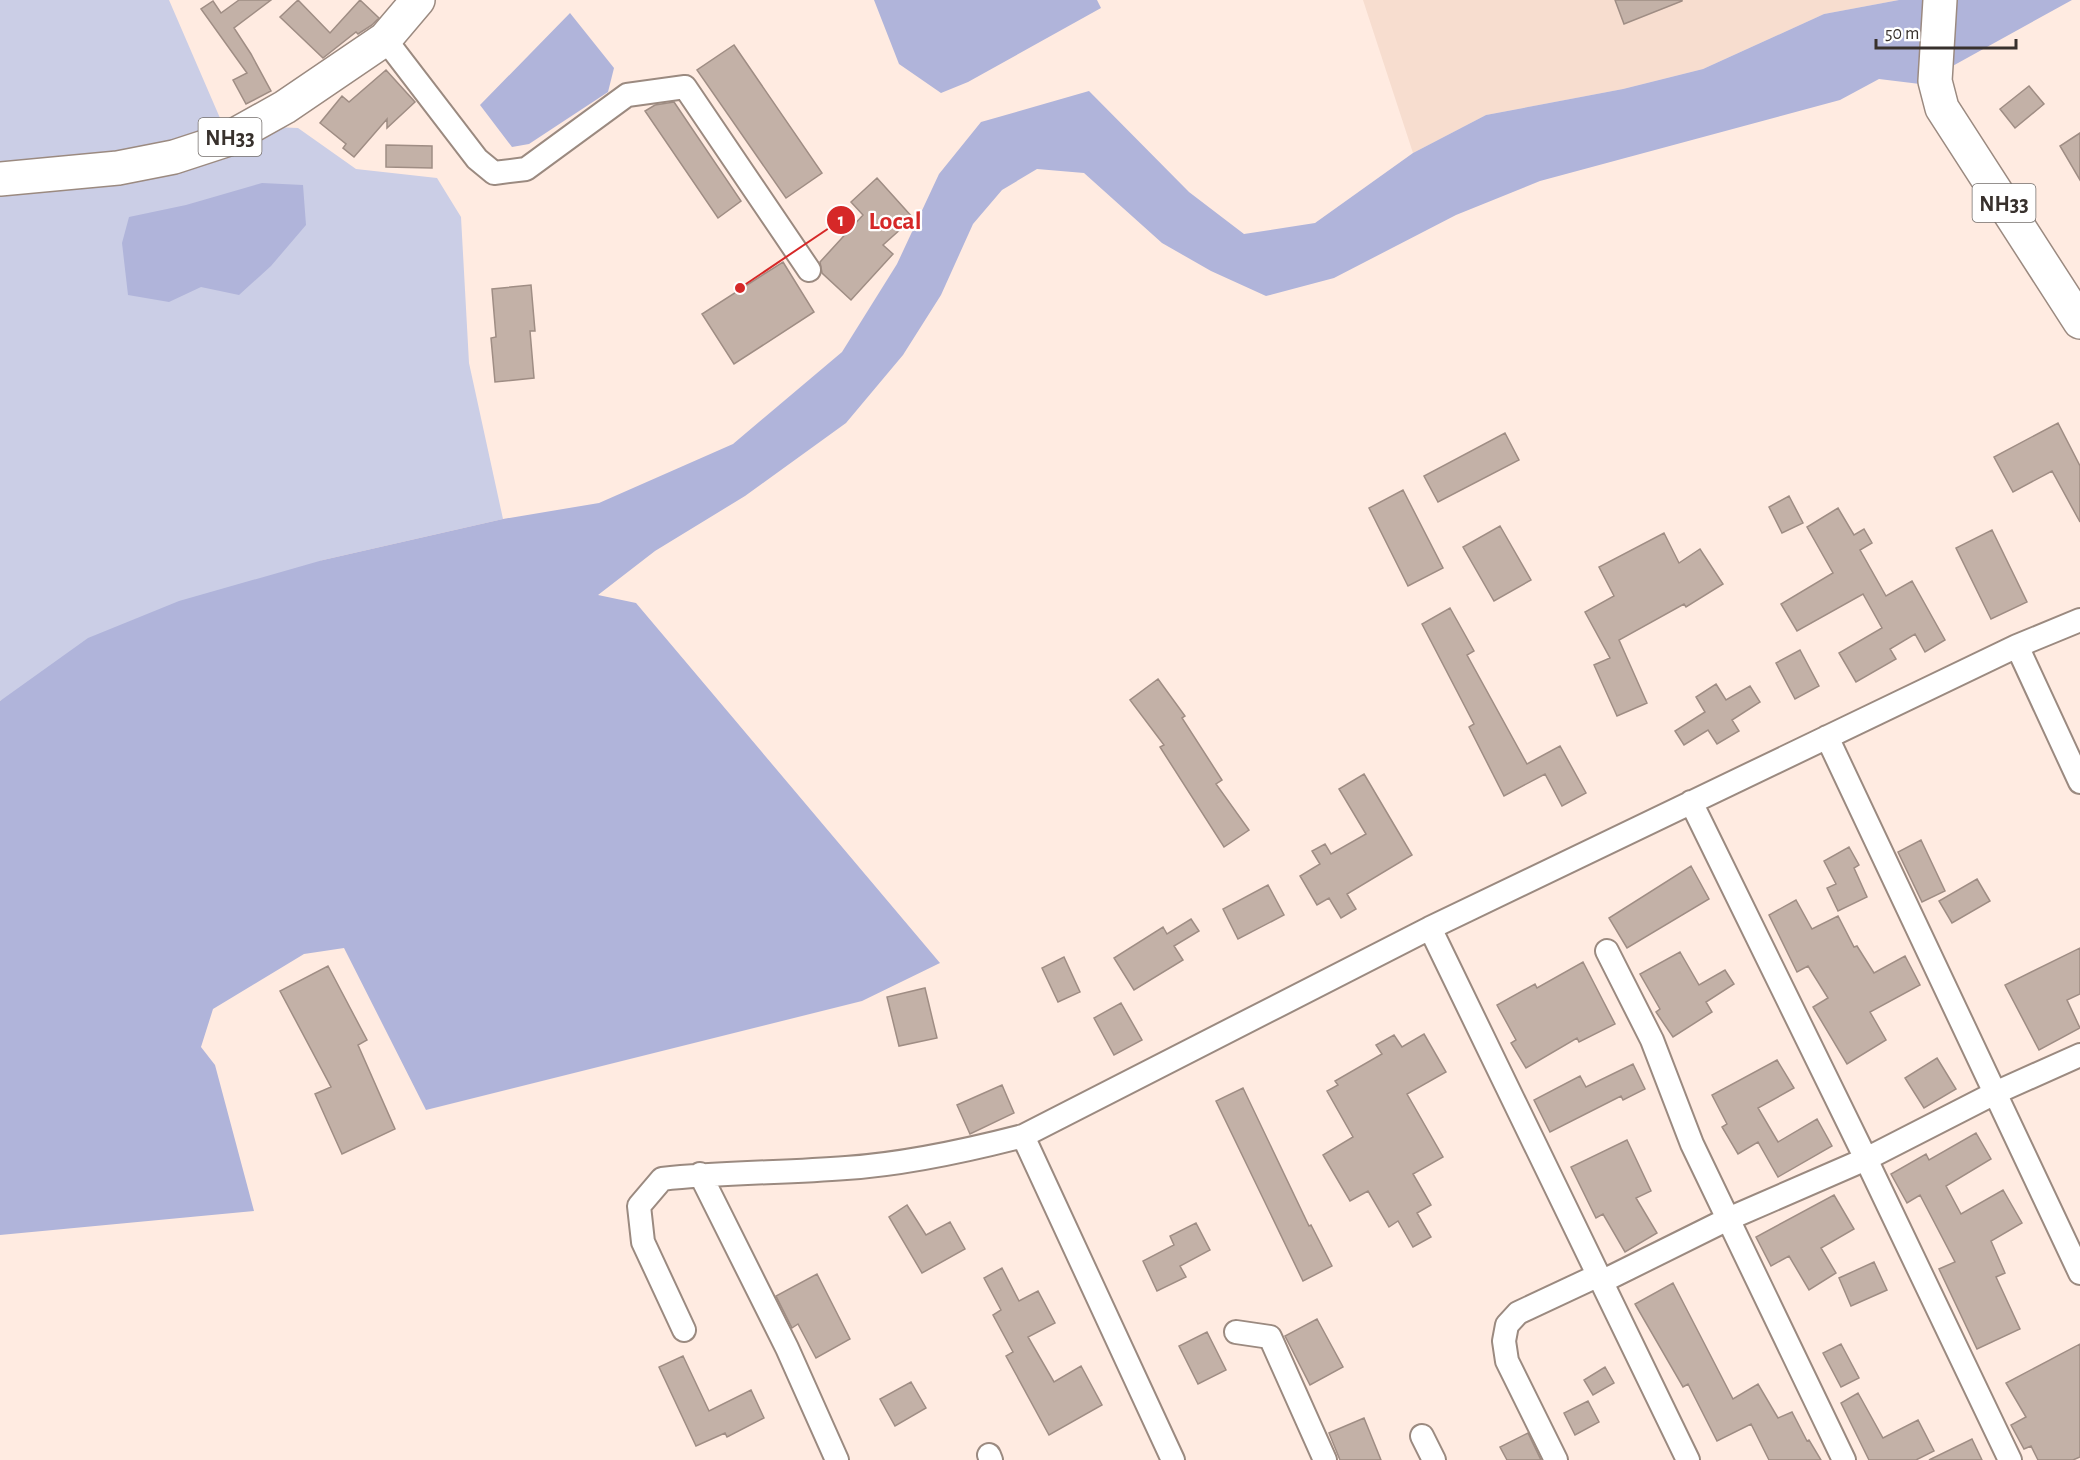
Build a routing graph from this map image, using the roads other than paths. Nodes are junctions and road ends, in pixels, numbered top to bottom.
1 (418, 0) edge
2 (1940, 0) edge
3 (385, 39) junction
4 (0, 179) edge
5 (809, 270) dead end
6 (2080, 322) edge
7 (2080, 620) edge
8 (2017, 646) junction
9 (1827, 737) junction
10 (2080, 782) edge
11 (1691, 802) junction
12 (1430, 928) junction
13 (1606, 951) dead end
14 (2080, 1055) edge
15 (1995, 1093) junction
16 (1023, 1136) junction
17 (1866, 1159) junction
18 (700, 1174) junction
19 (1728, 1219) junction
20 (2080, 1274) edge
21 (1601, 1278) junction
22 (684, 1330) dead end
23 (1236, 1332) dead end
24 (1422, 1437) dead end
25 (837, 1460) edge
26 (1173, 1460) edge
27 (1325, 1460) edge
28 (1434, 1460) edge
29 (1556, 1460) edge
30 (1688, 1460) edge
31 (1844, 1460) edge
32 (2010, 1460) edge

1 - 3 highway, NH33
2 - 6 highway, NH33
3 - 4 highway, NH33
3 - 5 street
7 - 8 street
8 - 9 street
8 - 10 street
9 - 11 street
9 - 15 street
11 - 12 street
11 - 17 street
12 - 16 street
12 - 21 street
13 - 19 street
14 - 15 street
15 - 17 street
15 - 20 street
16 - 18 street
16 - 26 street
17 - 19 street
17 - 32 street
18 - 22 street
18 - 25 street
19 - 21 street
19 - 31 street
21 - 29 street
21 - 30 street
23 - 27 street
24 - 28 street

